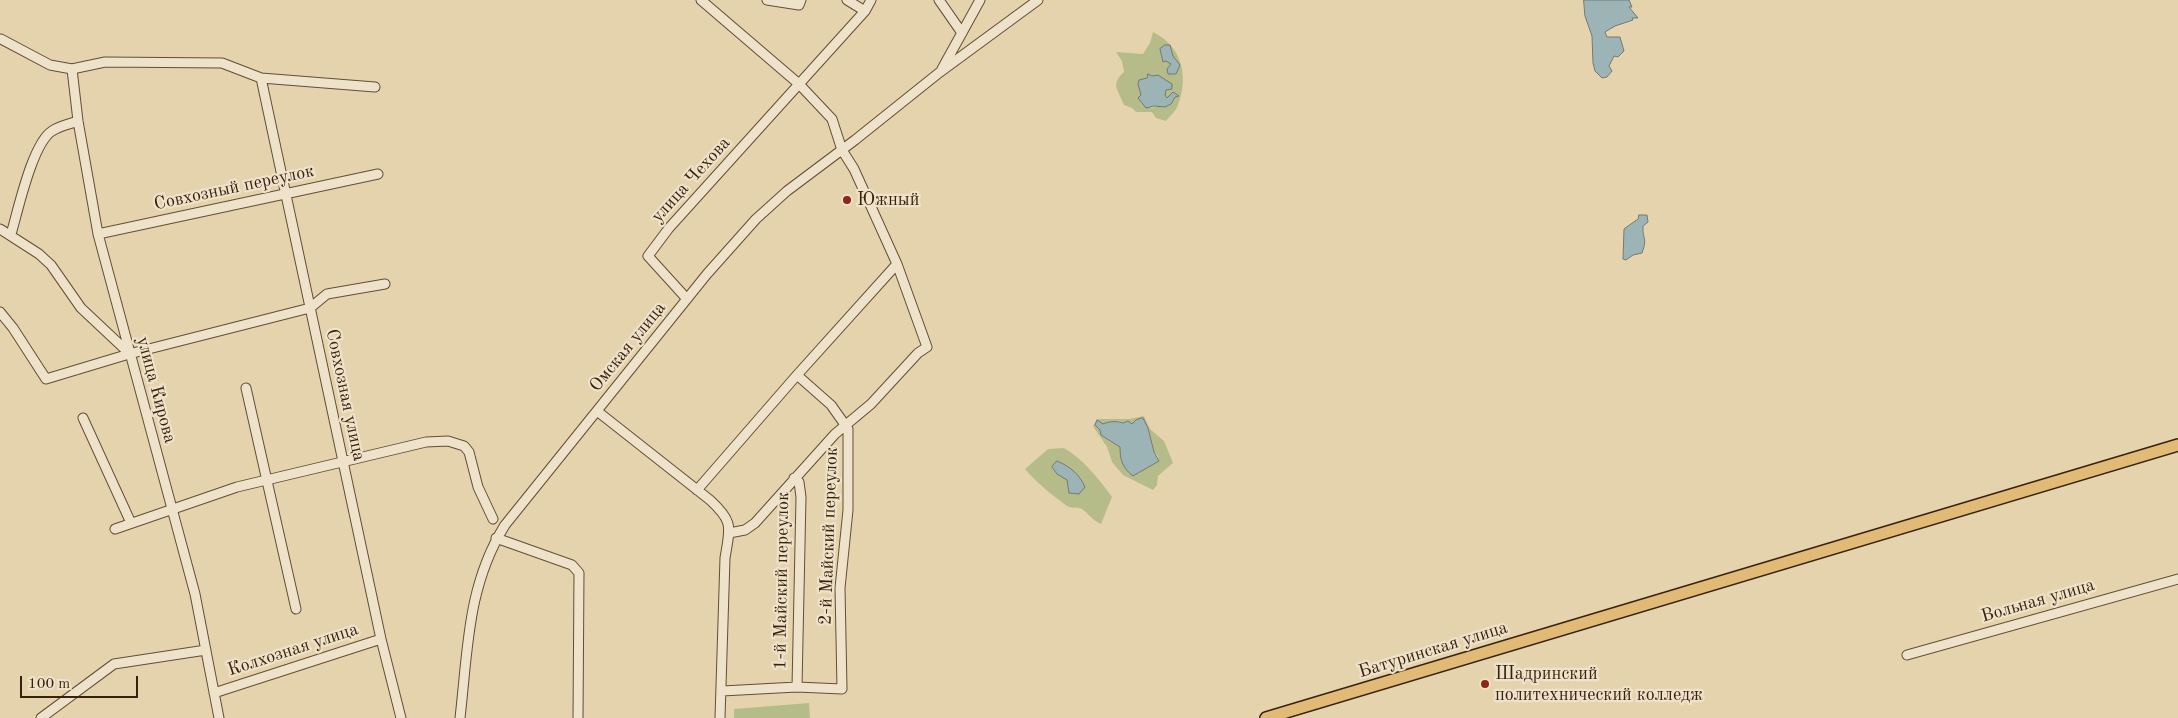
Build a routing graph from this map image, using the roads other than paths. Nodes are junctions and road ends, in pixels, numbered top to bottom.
1 (701, 0) edge
2 (767, 0) edge
3 (801, 0) edge
4 (847, 0) edge
5 (871, 0) edge
6 (939, 0) edge
7 (980, 0) edge
8 (1038, 0) edge
9 (865, 11) junction
10 (962, 33) junction
11 (1, 39) edge
12 (72, 69) junction
13 (940, 72) junction
14 (260, 78) junction
15 (799, 84) junction
16 (375, 87) dead end
17 (78, 121) junction
18 (842, 150) junction
19 (378, 174) dead end
20 (285, 193) junction
21 (0, 229) edge
22 (11, 234) junction
23 (98, 234) junction
24 (897, 264) junction
25 (385, 284) dead end
26 (687, 299) junction
27 (310, 308) junction
28 (0, 312) edge
29 (129, 354) junction
30 (797, 375) junction
31 (246, 388) dead end
32 (597, 411) junction
33 (83, 418) dead end
34 (845, 424) junction
35 (2178, 445) edge
36 (343, 463) junction
37 (794, 478) junction
38 (267, 480) junction
39 (697, 490) junction
40 (172, 509) junction
41 (493, 519) dead end
42 (130, 522) junction
43 (115, 529) dead end
44 (730, 533) junction
45 (496, 538) junction
46 (2178, 579) edge
47 (296, 609) dead end
48 (381, 639) junction
49 (206, 650) junction
50 (1907, 655) dead end
51 (797, 687) junction
52 (722, 691) junction
53 (214, 693) junction
54 (41, 718) edge
55 (219, 718) edge
56 (401, 718) edge
57 (460, 718) edge
58 (578, 718) edge
59 (720, 718) edge
60 (1266, 718) edge

1 - 15 street
2 - 3 street
4 - 9 street
5 - 9 street, улица Чехова
6 - 10 street
7 - 10 street
8 - 13 street, Омская улица
9 - 15 street, улица Чехова
10 - 13 street
11 - 12 street
12 - 14 street
12 - 17 street, улица Кирова
13 - 18 street, Омская улица
14 - 16 street
14 - 20 street, Совхозная улица
15 - 18 street
15 - 26 street, улица Чехова
17 - 22 street
17 - 23 street, улица Кирова
18 - 24 street
18 - 26 street, Омская улица
19 - 20 street, Совхозный переулок
20 - 23 street, Совхозный переулок
20 - 27 street, Совхозная улица
21 - 22 street
22 - 29 street
23 - 29 street, улица Кирова
24 - 30 street
24 - 34 street
25 - 27 street
26 - 32 street, Омская улица
27 - 29 street
27 - 36 street, Совхозная улица
28 - 29 street
29 - 40 street, улица Кирова
30 - 34 street, 2-й Майский переулок
30 - 39 street
31 - 38 street
32 - 39 street
32 - 45 street, Омская улица
33 - 42 street
34 - 37 street
34 - 51 street, 2-й Майский переулок
35 - 60 main road, Батуринская улица
36 - 38 street
36 - 41 street
36 - 48 street, Совхозная улица
37 - 44 street
37 - 51 street, 1-й Майский переулок
38 - 40 street
38 - 47 street
39 - 44 street
40 - 42 street
40 - 49 street, улица Кирова
42 - 43 street
44 - 52 street
45 - 57 street, Омская улица
45 - 58 street
46 - 50 street, Вольная улица
48 - 53 street, Колхозная улица
48 - 56 street, Совхозная улица
49 - 53 street, улица Кирова
49 - 54 street
51 - 52 street, 2-й Майский переулок
52 - 59 street
53 - 55 street, улица Кирова

